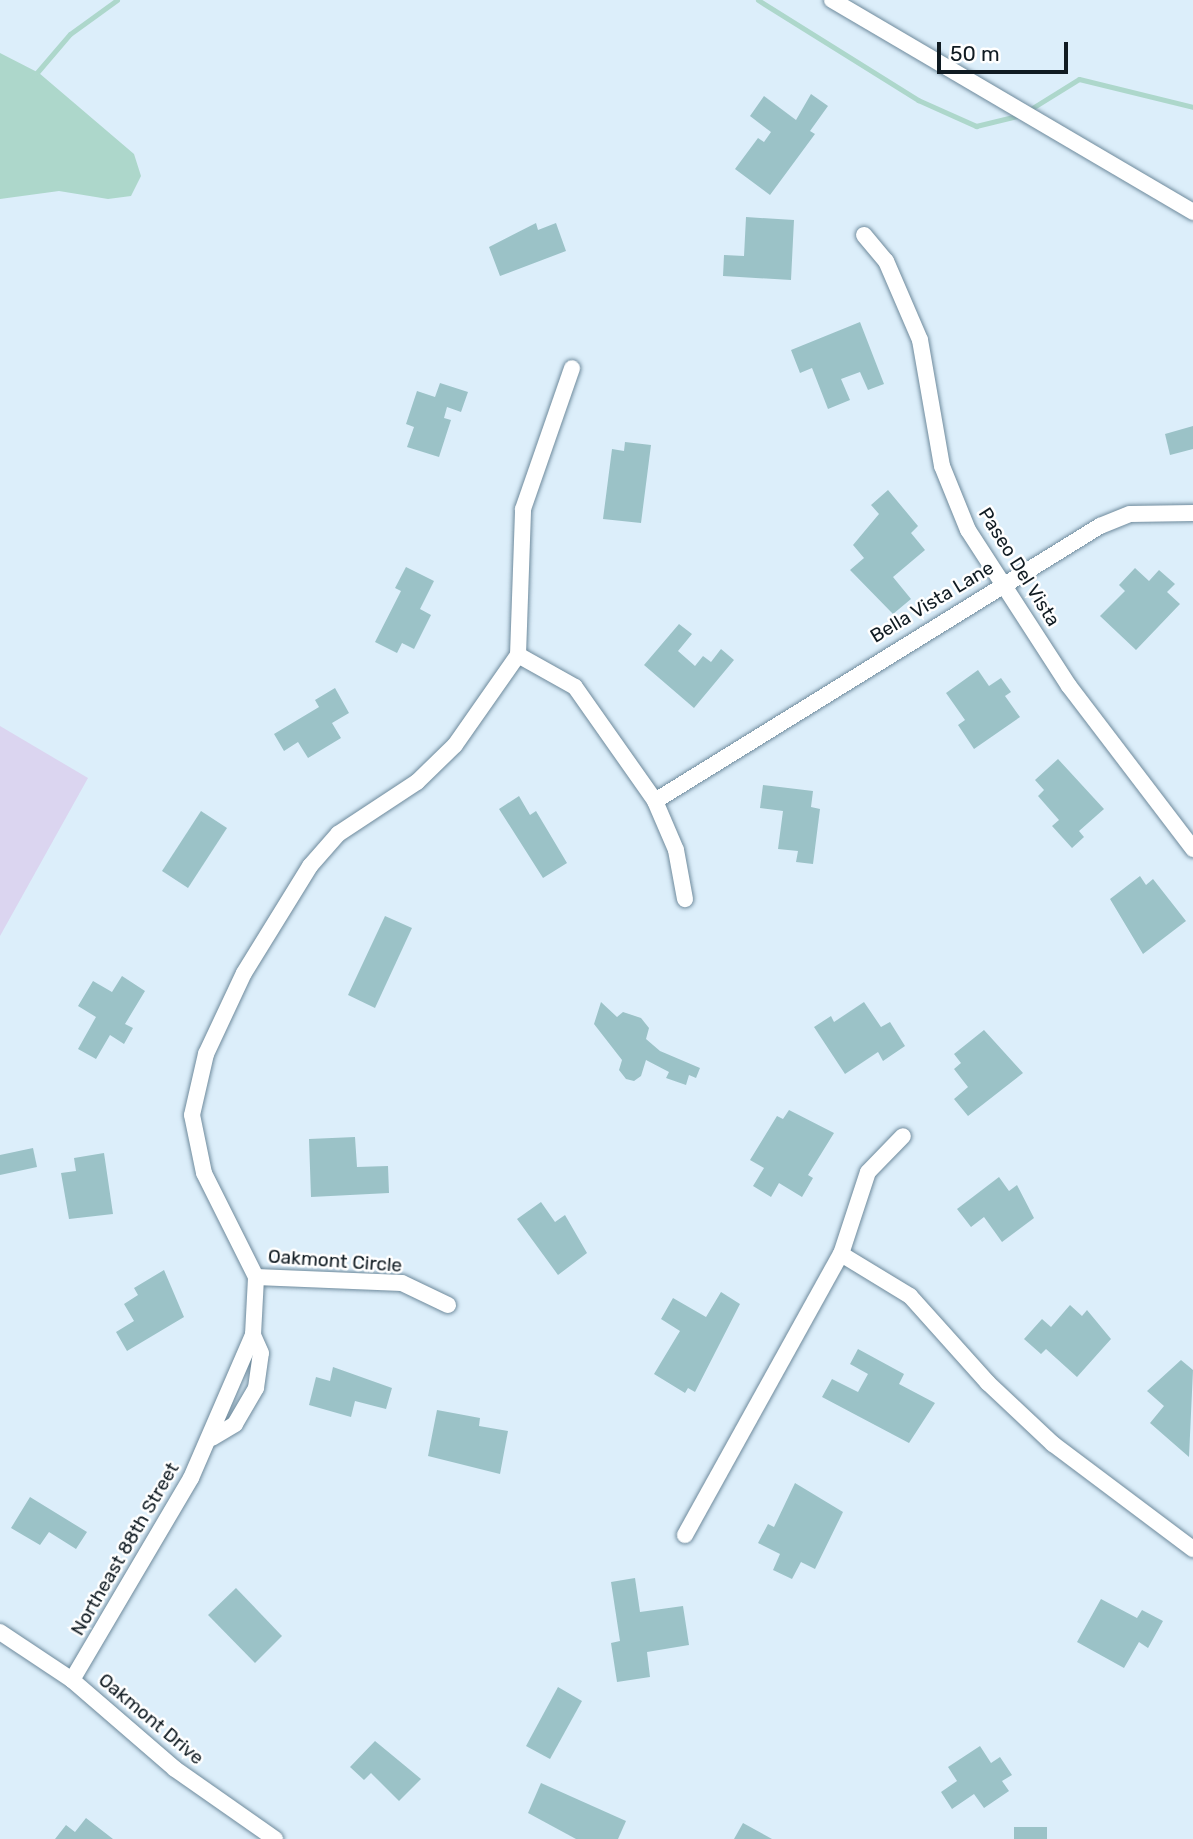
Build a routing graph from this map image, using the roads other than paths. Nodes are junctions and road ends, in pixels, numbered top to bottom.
1 (832, 0) edge
2 (1193, 212) edge
3 (864, 235) dead end
4 (572, 368) dead end
5 (1193, 513) edge
6 (1002, 584) junction
7 (518, 654) junction
8 (655, 801) junction
9 (1193, 849) edge
10 (685, 899) dead end
11 (903, 1136) dead end
12 (841, 1254) junction
13 (256, 1277) junction
14 (449, 1305) dead end
15 (253, 1335) junction
16 (212, 1438) junction
17 (685, 1535) dead end
18 (1193, 1549) edge
19 (0, 1632) edge
20 (72, 1679) junction
21 (275, 1839) edge

1 - 2 street
3 - 6 street, Paseo Del Vista
4 - 7 street
5 - 6 street, Bella Vista Lane
6 - 8 street, Bella Vista Lane
6 - 9 street, Paseo Del Vista
7 - 8 street
7 - 13 street, Northeast 88th Street
8 - 10 street
11 - 12 street
12 - 17 street
12 - 18 street
13 - 14 street, Oakmont Circle
13 - 15 street, Northeast 88th Street
15 - 16 street, Northeast 88th Street
15 - 16 street, Northeast 88th Street
16 - 20 street, Northeast 88th Street
19 - 20 street, Oakmont Drive
20 - 21 street, Oakmont Drive

